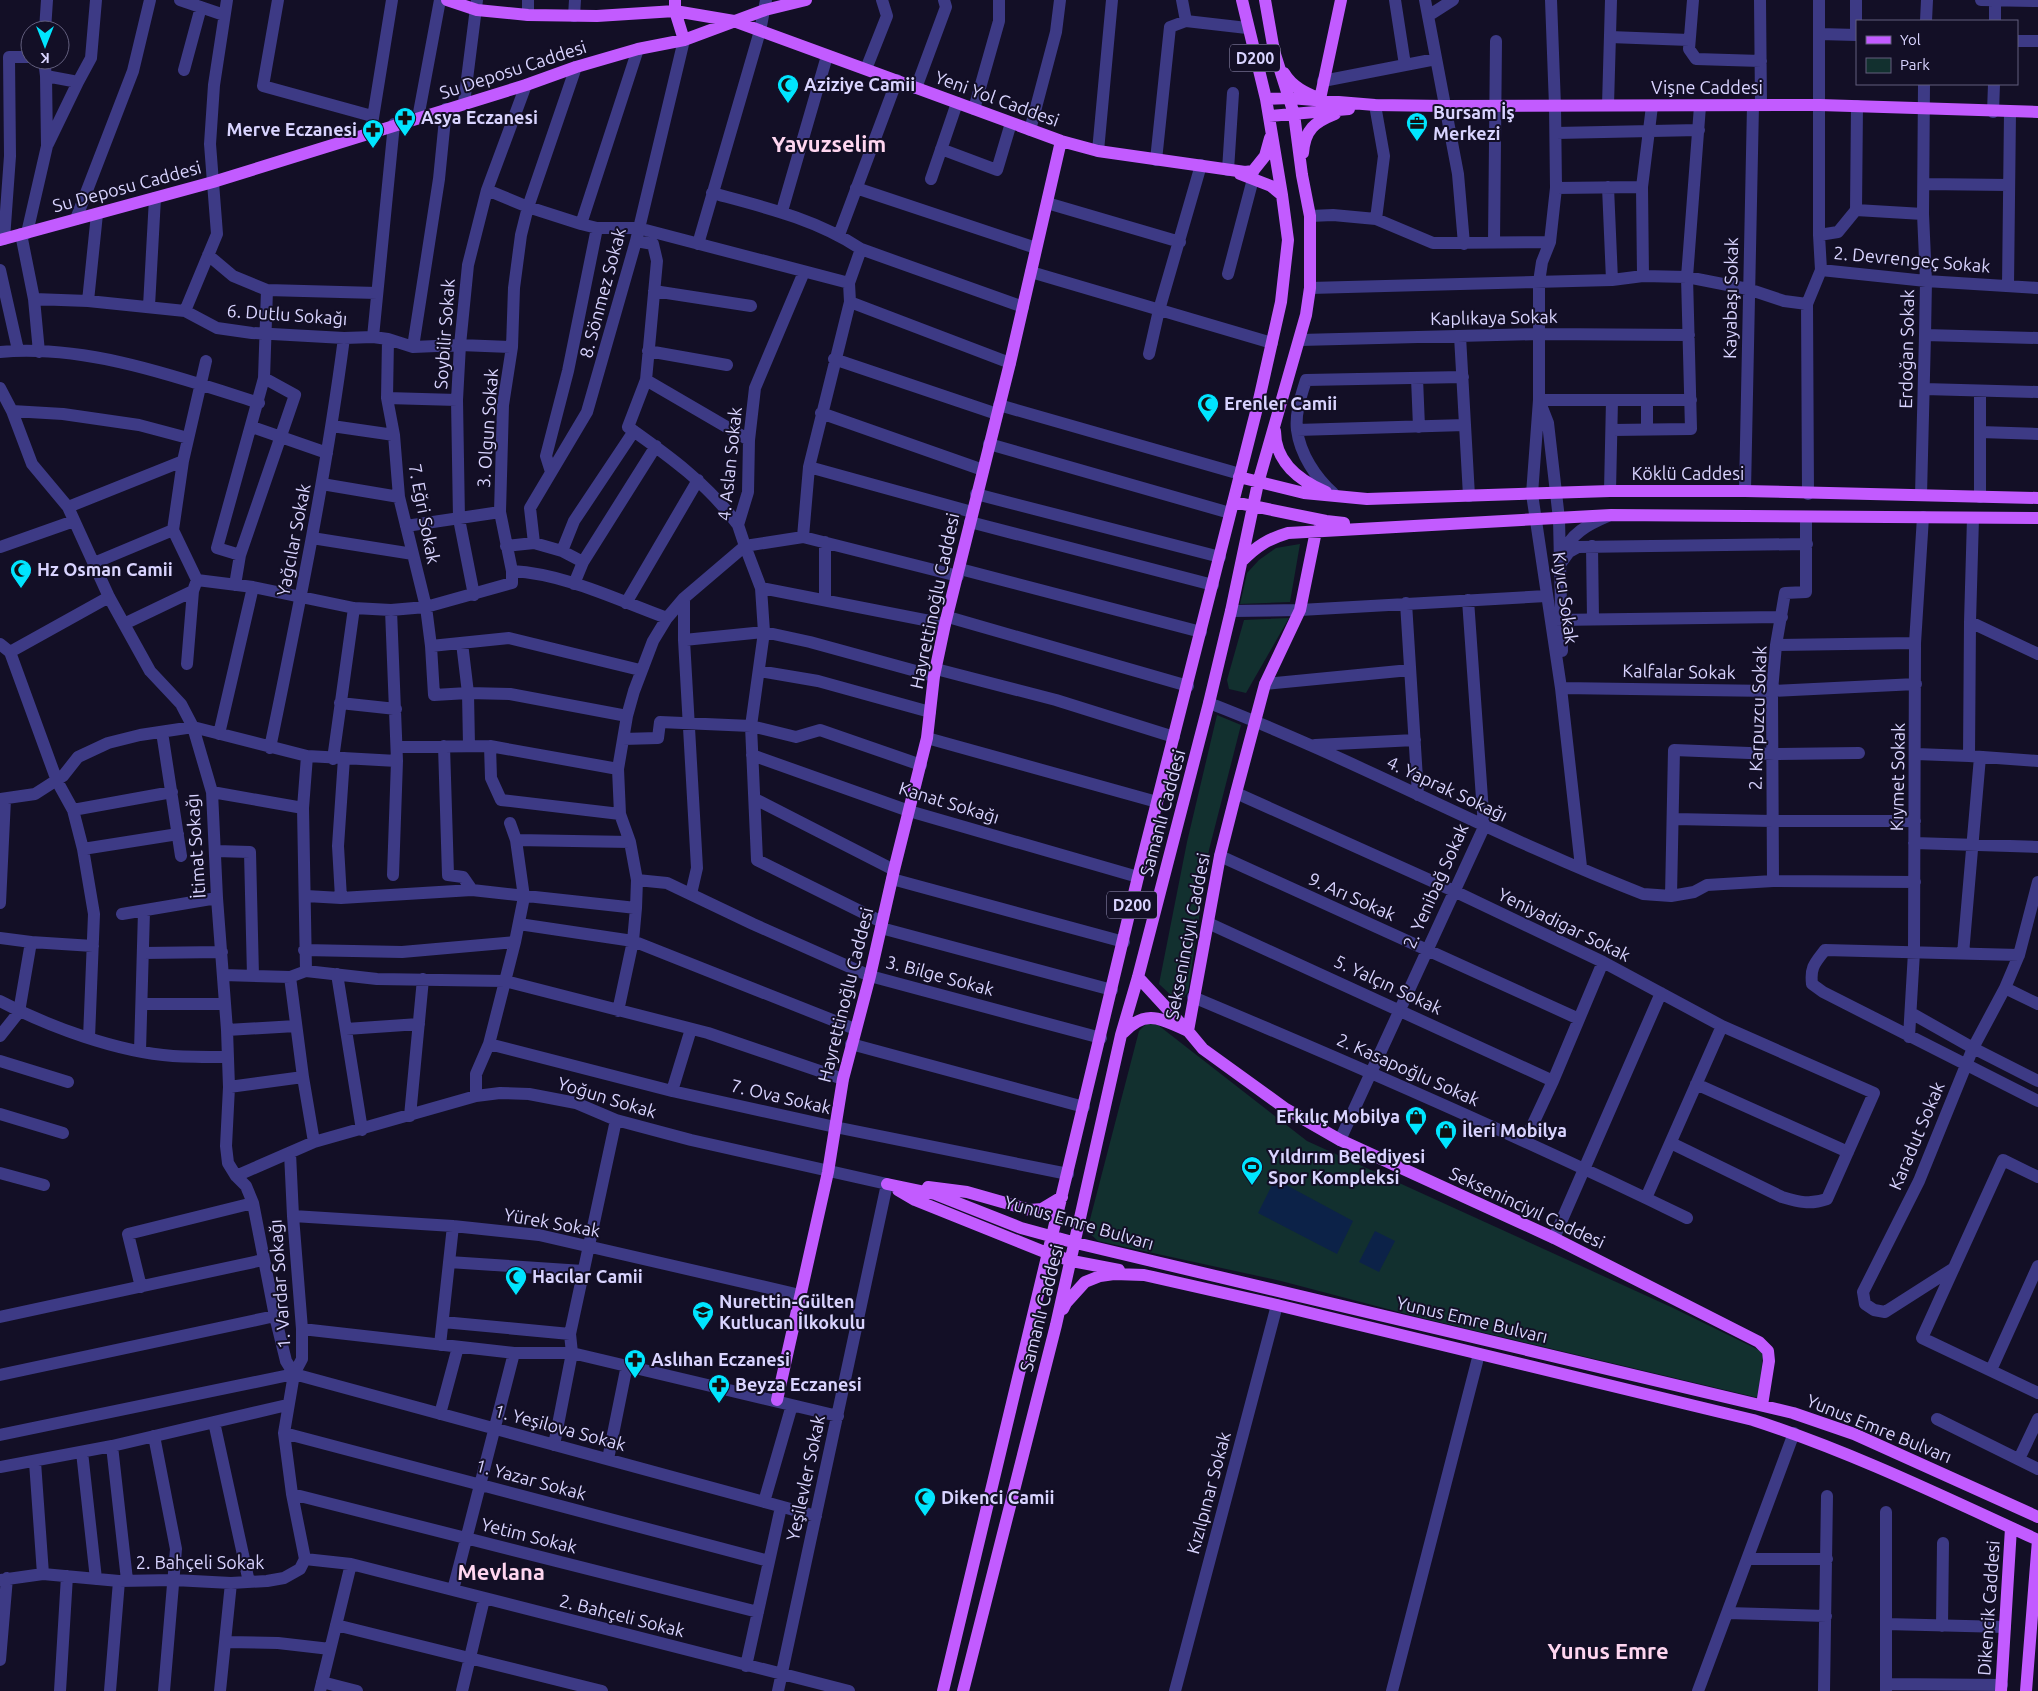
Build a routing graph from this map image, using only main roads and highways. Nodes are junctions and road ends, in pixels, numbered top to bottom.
1 (448, 0) edge
2 (804, 0) edge
3 (1242, 0) edge
4 (1265, 0) edge
5 (1341, 0) edge
6 (477, 5) edge
7 (675, 5) edge
8 (766, 5) edge
9 (734, 21) junction
10 (684, 40) junction
11 (1274, 51) junction
12 (1290, 98) junction
13 (1266, 99) junction
14 (1320, 99) junction
15 (1375, 105) junction
16 (1347, 109) junction
17 (2038, 112) edge
18 (1294, 114) junction
19 (1269, 116) junction
20 (1271, 132) junction
21 (1061, 141) junction
22 (1254, 175) junction
23 (1302, 175) junction
24 (1282, 195) junction
25 (2, 240) edge
26 (1275, 425) junction
27 (1239, 476) junction
28 (1258, 483) junction
29 (1338, 496) junction
30 (2038, 498) edge
31 (1253, 507) junction
32 (1231, 508) junction
33 (2038, 518) edge
34 (1397, 527) junction
35 (1316, 531) junction
36 (1242, 561) junction
37 (1138, 977) junction
38 (1188, 1031) junction
39 (1122, 1034) junction
40 (903, 1188) junction
41 (1062, 1197) junction
42 (1052, 1236) junction
43 (1076, 1244) junction
44 (1047, 1253) junction
45 (1072, 1261) junction
46 (1144, 1275) junction
47 (1056, 1325) junction
48 (777, 1400) road end
49 (1762, 1405) junction
50 (2038, 1517) edge
51 (2011, 1528) junction
52 (2038, 1540) edge
53 (2001, 1688) edge
54 (943, 1691) edge
55 (963, 1691) edge
56 (2026, 1691) edge

1 - 6 main road, Yeni Yol Caddesi
2 - 8 main road, Su Deposu Caddesi
3 - 13 main road, D200
4 - 11 main road, D200
5 - 14 main road
6 - 7 main road, Yeni Yol Caddesi
7 - 9 main road, Yeni Yol Caddesi
7 - 10 main road
8 - 9 main road, Su Deposu Caddesi
9 - 10 main road, Su Deposu Caddesi
9 - 21 main road, Yeni Yol Caddesi
10 - 25 main road, Su Deposu Caddesi
11 - 12 main road, D200
11 - 14 main road
12 - 13 main road
12 - 14 main road
12 - 18 main road, D200
13 - 19 main road, D200
14 - 15 main road
15 - 16 main road
15 - 17 main road, Vişne Caddesi
16 - 18 main road
16 - 23 main road
18 - 19 main road
18 - 23 main road, Samanlı Caddesi / D200
19 - 20 main road, Samanlı Caddesi / D200
20 - 22 main road
20 - 24 main road, Samanlı Caddesi / D200
21 - 22 main road, Yeni Yol Caddesi
21 - 48 main road, Hayrettinoğlu Caddesi
22 - 24 main road, Yeni Yol Caddesi
23 - 26 main road, Samanlı Caddesi / D200
24 - 27 main road, Samanlı Caddesi / D200
26 - 28 main road, Samanlı Caddesi / D200
26 - 29 main road
27 - 28 main road
27 - 32 main road, Samanlı Caddesi / D200
28 - 29 main road
28 - 31 main road, Samanlı Caddesi / D200
29 - 30 main road, Köklü Caddesi
31 - 32 main road
31 - 34 main road
31 - 36 main road, Samanlı Caddesi / D200
32 - 41 main road, Samanlı Caddesi / D200
33 - 34 main road
34 - 35 main road
35 - 36 main road
35 - 38 main road, Sekseninciyıl Caddesi
36 - 37 main road, Samanlı Caddesi / D200
37 - 38 main road
37 - 39 main road, Samanlı Caddesi / D200
38 - 39 main road
38 - 49 main road, Sekseninciyıl Caddesi
39 - 43 main road, Samanlı Caddesi / D200
40 - 41 main road
40 - 42 main road, Yunus Emre Bulvarı
40 - 44 main road, Yunus Emre Bulvarı
41 - 42 main road, Samanlı Caddesi / D200
42 - 43 main road, Yunus Emre Bulvarı
42 - 44 main road, Samanlı Caddesi / D200
43 - 45 main road, Samanlı Caddesi / D200
43 - 49 main road, Yunus Emre Bulvarı
44 - 45 main road
44 - 54 main road, Samanlı Caddesi / D200
45 - 46 main road
45 - 47 main road, Samanlı Caddesi / D200
46 - 47 main road, Yunus Emre Bulvarı
46 - 51 main road, Yunus Emre Bulvarı
47 - 55 main road, Samanlı Caddesi / D200
49 - 50 main road, Yunus Emre Bulvarı
51 - 52 main road, Yunus Emre Bulvarı
51 - 53 main road, Dikencik Caddesi
52 - 56 main road

